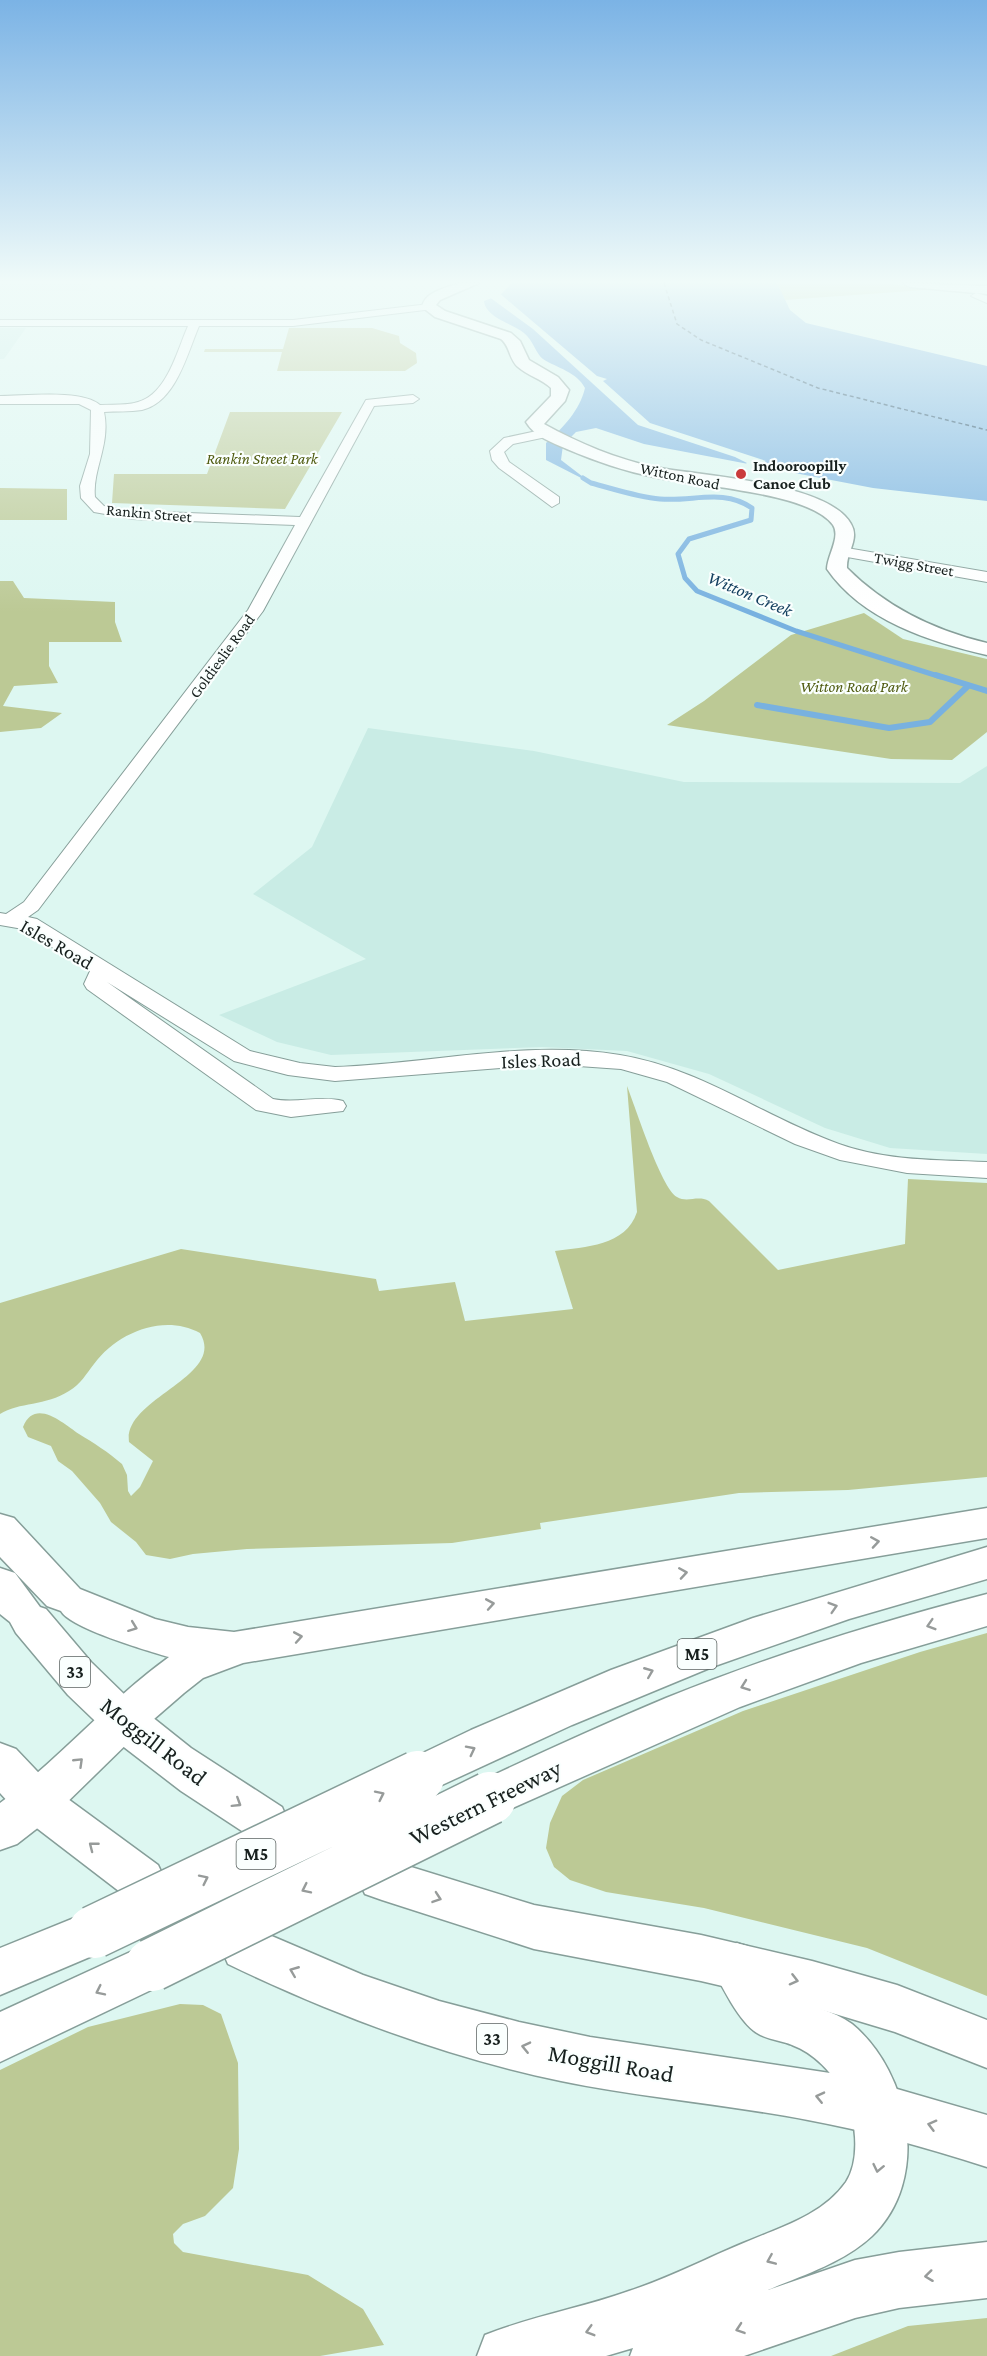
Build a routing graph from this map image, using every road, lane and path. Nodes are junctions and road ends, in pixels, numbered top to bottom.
1 (160, 393) edge
2 (560, 393) edge
3 (413, 399) dead end
4 (0, 400) edge
5 (97, 410) junction
6 (546, 433) junction
7 (552, 503) dead end
8 (304, 521) junction
9 (841, 552) junction
10 (987, 577) edge
11 (987, 649) edge
12 (6, 919) edge
13 (102, 970) junction
14 (334, 1106) dead end
15 (987, 1170) edge
16 (987, 1523) edge
17 (0, 1529) edge
18 (987, 1563) edge
19 (39, 1603) edge
20 (987, 1610) edge
21 (240, 1647) junction
22 (123, 1719) junction
23 (0, 1762) edge
24 (37, 1802) junction
25 (266, 1821) dead end
26 (0, 1830) edge
27 (382, 1879) dead end
28 (141, 1880) dead end
29 (246, 1948) dead end
30 (737, 1966) junction
31 (0, 1972) edge
32 (0, 2038) edge
33 (987, 2044) edge
34 (876, 2110) junction
35 (987, 2141) edge
36 (987, 2270) edge
37 (506, 2356) edge
38 (659, 2356) edge

1 - 5 street
2 - 6 main road
3 - 8 street, Goldieslie Road
4 - 5 street
5 - 8 street, Rankin Street
6 - 7 street
6 - 9 main road, Witton Road
8 - 12 street, Goldieslie Road
9 - 10 street, Twigg Street
9 - 11 main road, Witton Road
12 - 13 street, Isles Road
13 - 14 street, Isles Road
13 - 15 street, Isles Road
21 -> 16 main road
17 - 19 main road, Moggill Road
31 -> 18 main road, M5, bridge
19 -> 21 main road
19 - 22 main road, Moggill Road / 33
20 -> 32 main road, Western Freeway / M5, bridge
21 - 22 main road
24 -> 22 main road
22 -> 25 main road, Moggill Road / 33
23 - 24 main road
24 - 26 main road
28 -> 24 main road
27 -> 30 main road
34 -> 29 main road, Moggill Road / 33
30 -> 33 main road
30 - 34 main road
35 -> 34 main road, Moggill Road / 33
34 -> 37 main road
36 -> 38 main road

